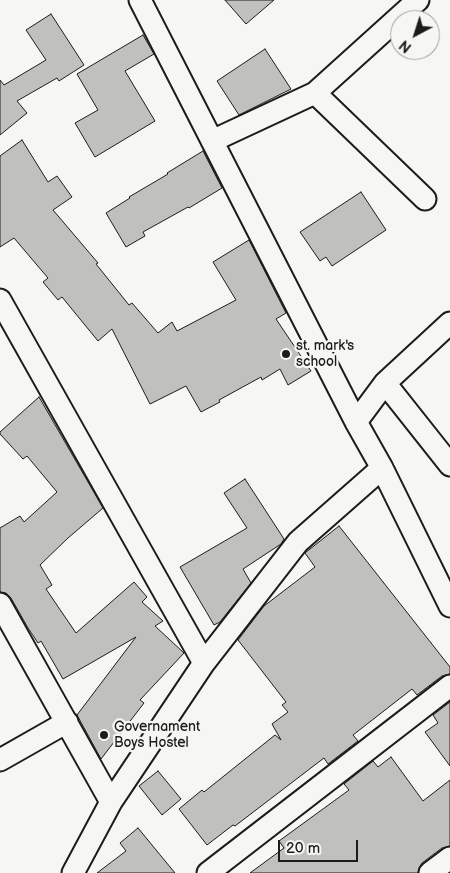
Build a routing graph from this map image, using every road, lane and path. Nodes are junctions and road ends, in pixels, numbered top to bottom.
1 (140, 0) edge
2 (418, 0) edge
3 (315, 93) junction
4 (212, 141) junction
5 (425, 200) dead end
6 (0, 300) edge
7 (450, 323) edge
8 (386, 383) junction
9 (356, 422) junction
10 (450, 465) edge
11 (382, 468) junction
12 (0, 604) edge
13 (450, 606) edge
14 (8, 638) edge
15 (204, 663) junction
16 (450, 686) edge
17 (67, 722) junction
18 (0, 760) edge
19 (111, 802) junction
20 (450, 858) edge
21 (73, 873) edge
22 (208, 873) edge
23 (430, 873) edge

1 - 4 street
2 - 3 street
3 - 4 street
3 - 5 street
4 - 9 street
6 - 15 street
7 - 8 street
8 - 9 street
8 - 10 street
9 - 11 street
11 - 13 street
11 - 15 street
12 - 14 street
14 - 17 street
15 - 19 street
16 - 22 street
17 - 18 street
17 - 19 street
19 - 21 street
20 - 23 street

